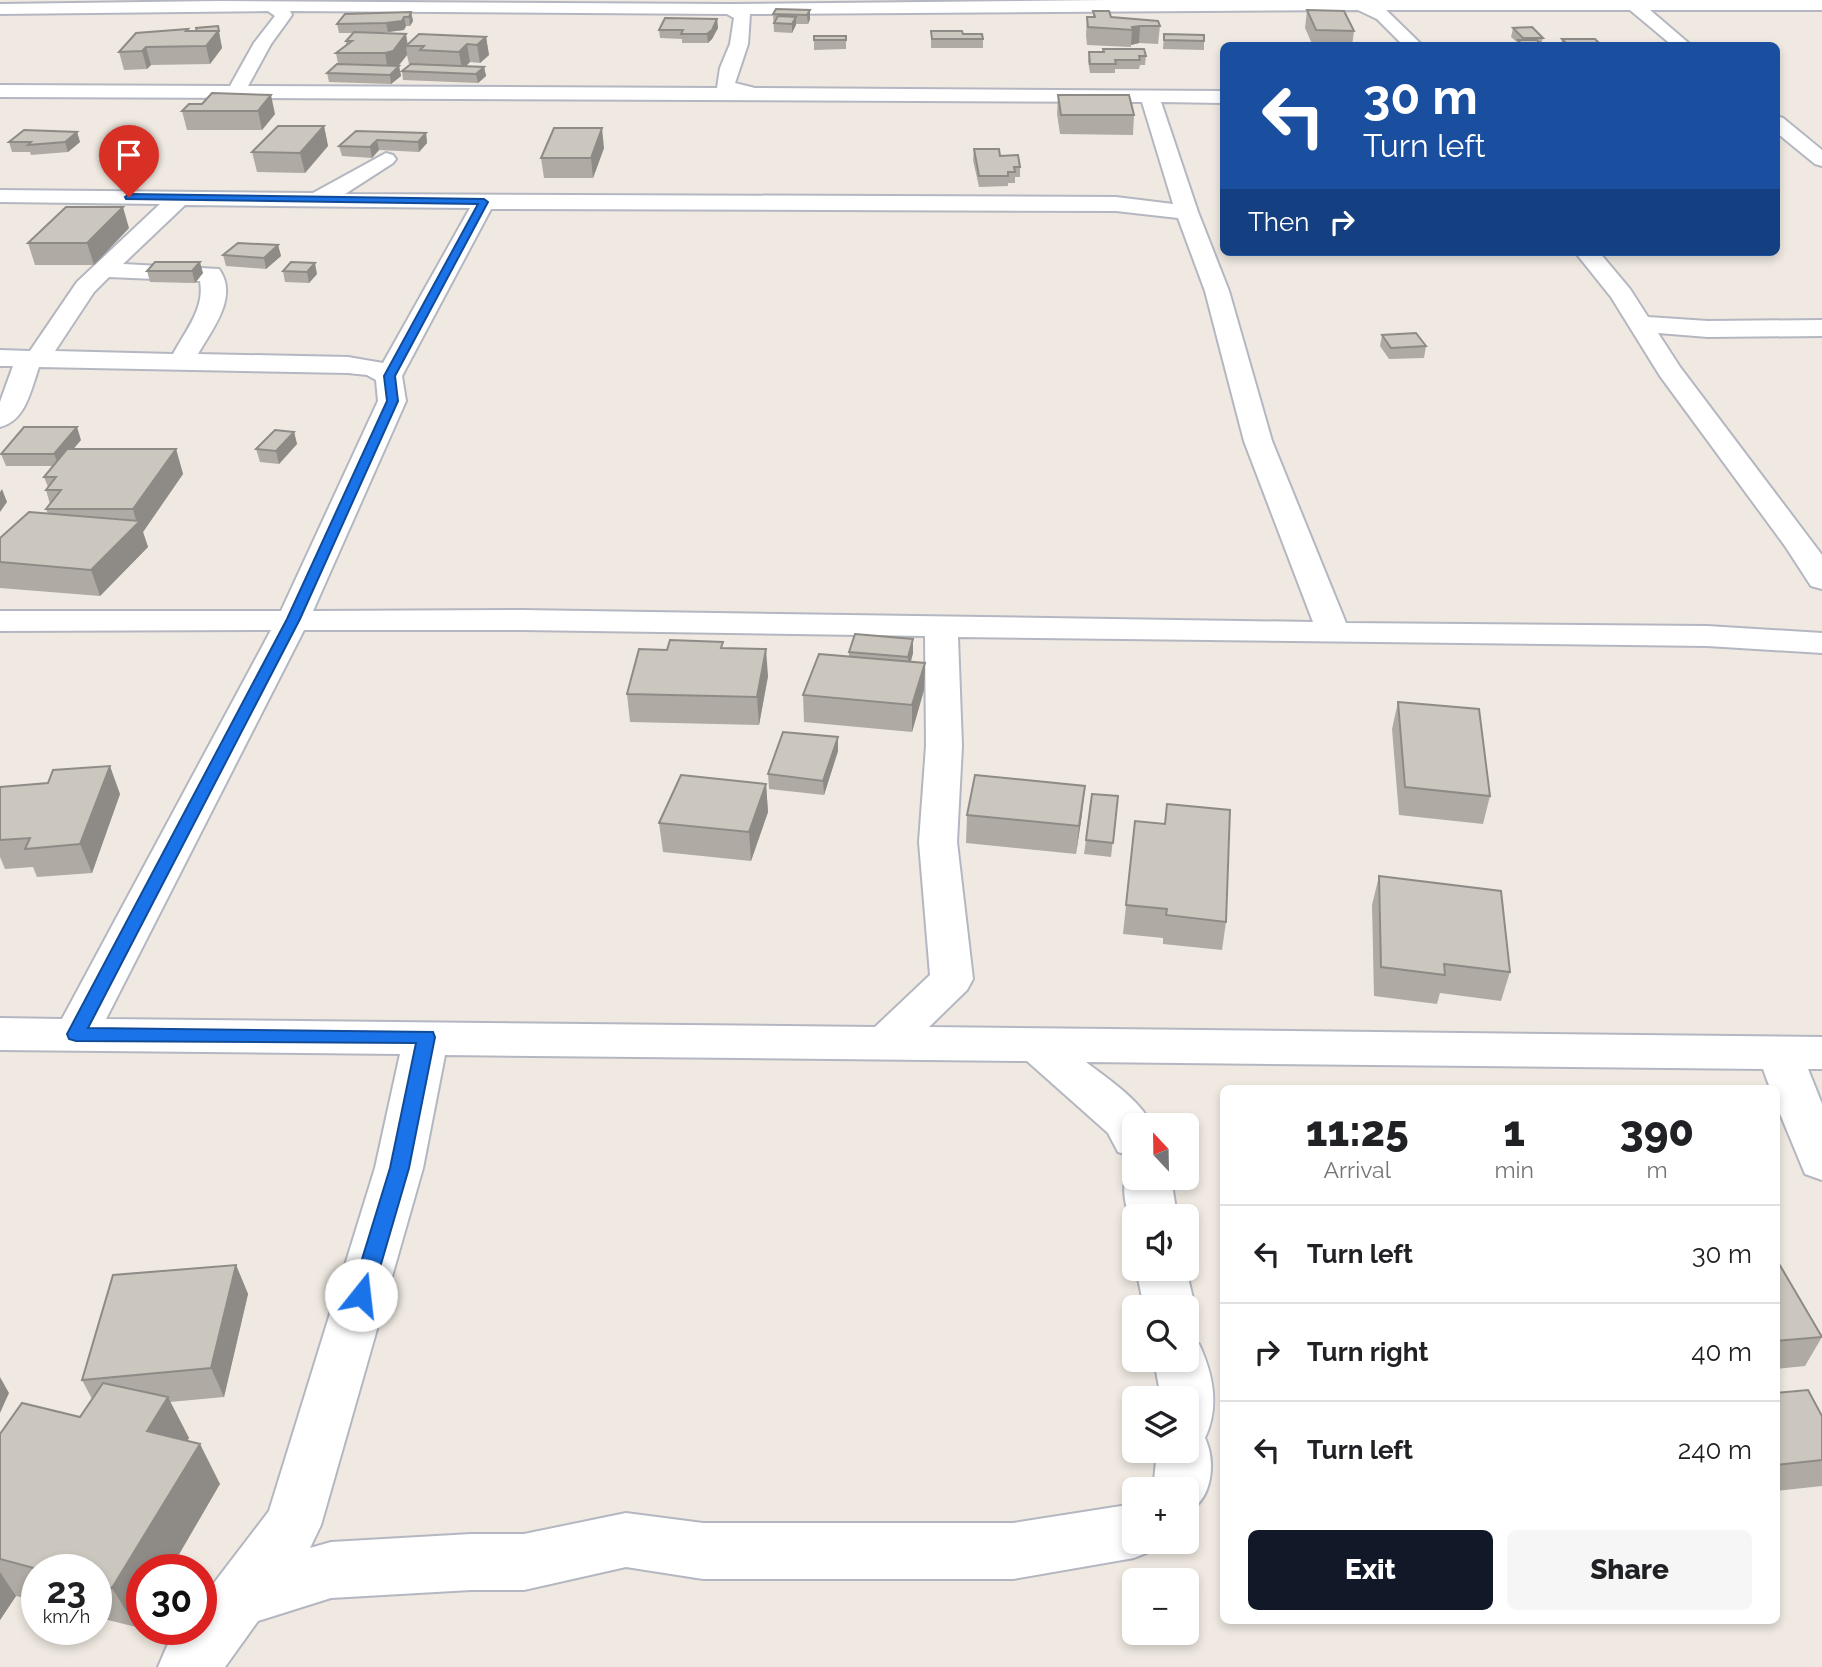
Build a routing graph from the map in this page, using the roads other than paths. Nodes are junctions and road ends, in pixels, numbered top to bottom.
1 (231, 3) edge
2 (1107, 3) edge
3 (1632, 3) edge
4 (615, 4) edge
5 (1822, 5) edge
6 (1363, 6) junction
7 (273, 7) junction
8 (0, 9) edge
9 (25, 9) junction
10 (730, 9) junction
11 (16, 27) dead end
12 (1411, 42) edge
13 (1679, 42) edge
14 (0, 91) edge
15 (236, 92) junction
16 (755, 94) junction
17 (1150, 97) junction
18 (1220, 97) edge
19 (1780, 125) edge
20 (386, 159) dead end
21 (1822, 160) edge
22 (0, 196) edge
23 (181, 197) junction
24 (318, 200) junction
25 (484, 202) junction
26 (1187, 212) junction
27 (1590, 256) edge
28 (102, 270) junction
29 (1639, 324) junction
30 (1822, 328) edge
31 (22, 358) edge
32 (181, 362) junction
33 (390, 376) junction
34 (0, 419) edge
35 (1822, 579) edge
36 (293, 619) junction
37 (0, 621) edge
38 (942, 626) junction
39 (1333, 632) junction
40 (1822, 643) edge
41 (0, 1034) edge
42 (76, 1034) junction
43 (426, 1037) junction
44 (887, 1042) junction
45 (1036, 1044) junction
46 (1801, 1054) edge
47 (1122, 1118) edge
48 (1822, 1161) edge
49 (1122, 1533) edge
50 (239, 1598) junction
51 (188, 1667) edge

1 - 7 street
1 - 9 street
2 - 6 street
2 - 10 street
3 - 5 street
3 - 6 street
3 - 13 street
4 - 7 street
4 - 10 street
6 - 12 street
7 - 15 street
8 - 9 street
9 - 11 street
10 - 16 street
14 - 15 street
15 - 16 street
16 - 17 street
17 - 18 street
17 - 26 street
19 - 21 street
20 - 24 street
22 - 23 street
23 - 24 street
23 - 28 street
24 - 25 street
25 - 26 street
25 - 33 street
26 - 39 street
27 - 29 street
28 - 31 street
28 - 32 street
29 - 30 street
29 - 35 street
31 - 32 street
31 - 34 street
32 - 33 street
33 - 36 street
36 - 37 street
36 - 38 street
36 - 42 street
38 - 39 street
38 - 44 street
39 - 40 street
41 - 42 street
42 - 43 street
43 - 44 street
43 - 50 street
44 - 45 street
45 - 46 street
45 - 47 street
46 - 48 street
49 - 50 street
50 - 51 street

